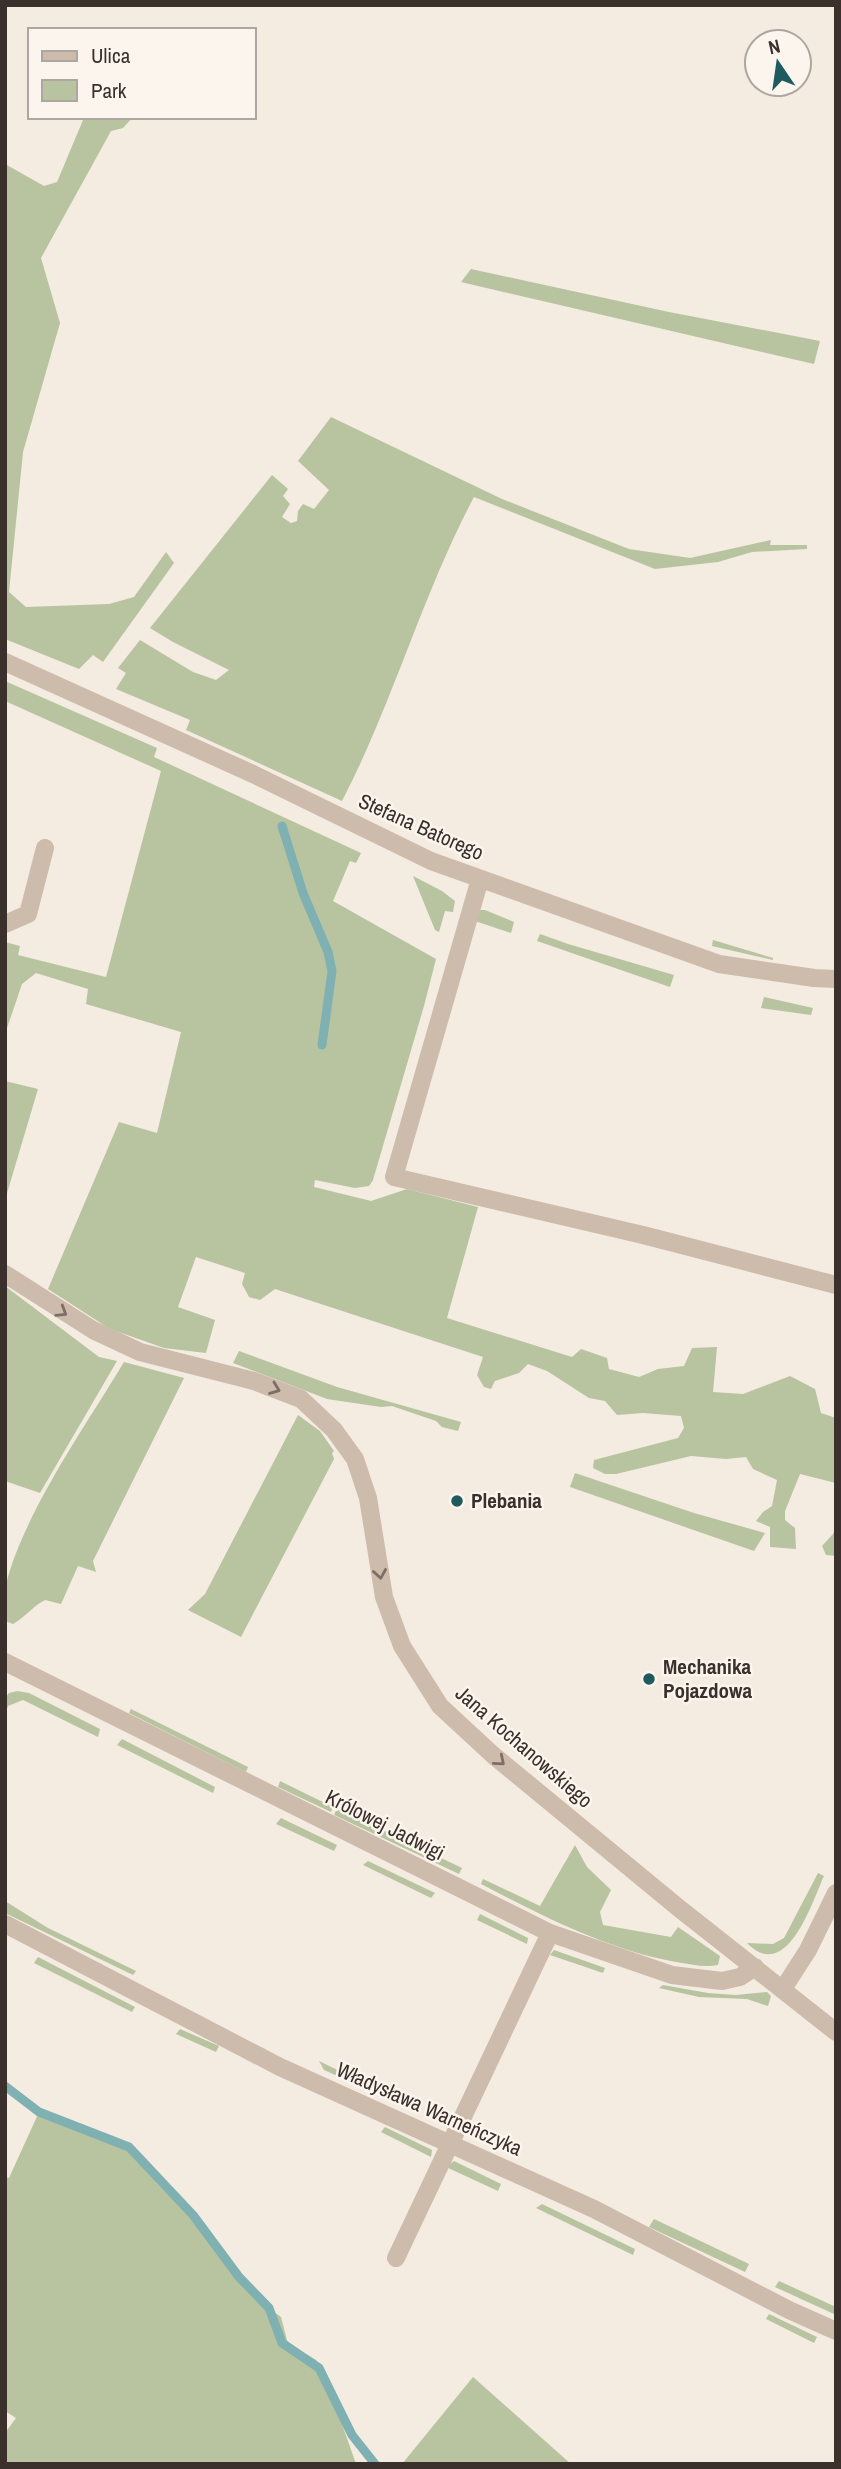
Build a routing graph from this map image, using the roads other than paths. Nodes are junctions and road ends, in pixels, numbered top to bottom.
1 (5, 662) edge
2 (45, 848) dead end
3 (480, 879) junction
4 (5, 924) edge
5 (836, 979) edge
6 (5, 1274) edge
7 (836, 1285) edge
8 (7, 1666) edge
9 (836, 1893) edge
10 (5, 1924) edge
11 (550, 1933) junction
12 (755, 1967) junction
13 (783, 1989) junction
14 (836, 2032) edge
15 (450, 2144) junction
16 (396, 2258) dead end
17 (836, 2331) edge

1 - 3 street, Stefana Batorego
2 - 4 street
3 - 5 street, Stefana Batorego
3 - 7 street
6 -> 12 street, Jana Kochanowskiego
8 - 11 street, Królowej Jadwigi
9 - 13 street
10 - 15 street, Władysława Warneńczyka
11 - 12 street, Królowej Jadwigi
11 - 15 street
12 - 13 street, Jana Kochanowskiego
13 - 14 street, Jana Kochanowskiego
15 - 16 street
15 - 17 street, Władysława Warneńczyka

